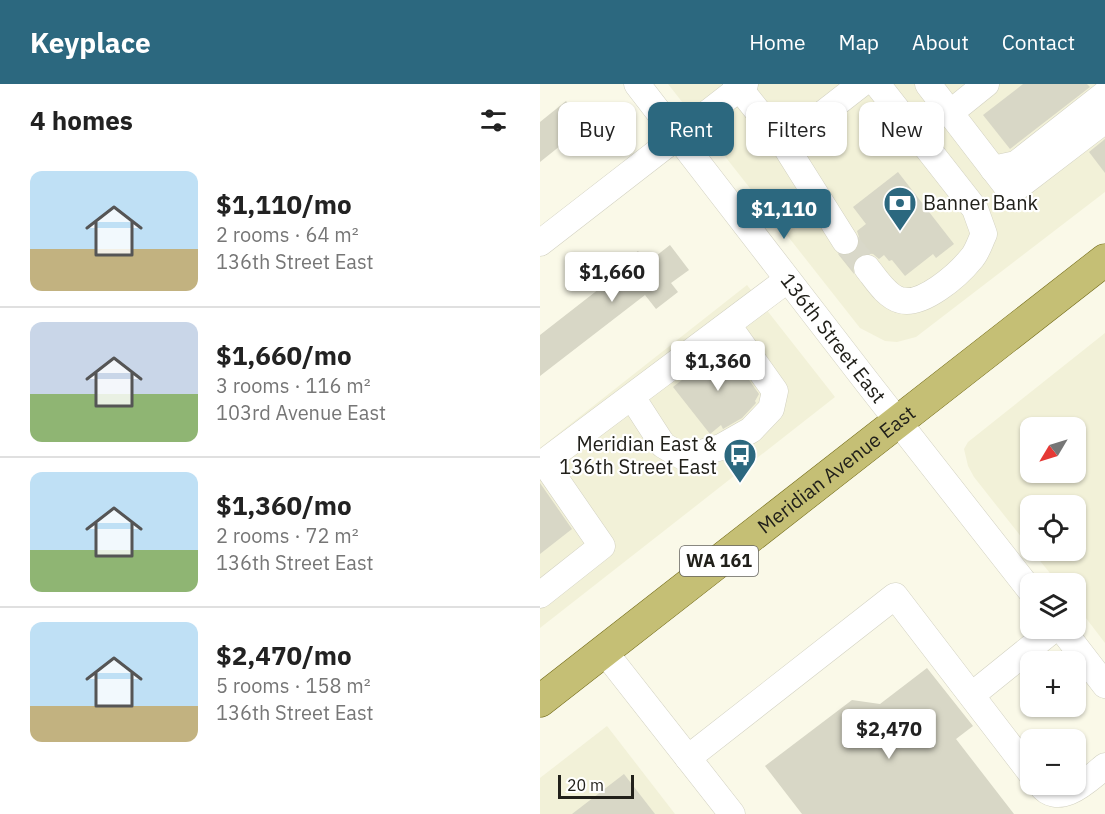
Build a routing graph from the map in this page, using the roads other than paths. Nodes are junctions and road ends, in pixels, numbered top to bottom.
1 (637, 84) edge
2 (861, 84) edge
3 (877, 84) edge
4 (928, 84) edge
5 (986, 84) edge
6 (740, 85) edge
7 (1105, 94) edge
8 (651, 102) edge
9 (719, 102) edge
10 (753, 102) edge
11 (838, 102) edge
12 (950, 113) junction
13 (1105, 120) edge
14 (652, 156) edge
15 (692, 156) edge
16 (792, 156) edge
17 (993, 169) junction
18 (845, 241) tunnel mouth
19 (540, 243) edge
20 (1105, 260) edge
21 (867, 268) tunnel mouth
22 (788, 280) junction
23 (728, 325) junction
24 (632, 397) junction
25 (899, 421) junction
26 (1020, 577) edge
27 (540, 595) edge
28 (1041, 639) edge
29 (1069, 639) edge
30 (604, 651) junction
31 (1105, 685) edge
32 (972, 695) junction
33 (540, 701) edge
34 (688, 758) junction
35 (1020, 759) edge
36 (1105, 766) edge
37 (1086, 781) edge
38 (732, 814) edge

1 - 8 street, 136th Street East
2 - 11 street
3 - 21 street
4 - 12 street
5 - 12 street
6 - 9 street
6 - 10 street
7 - 17 street
12 - 17 street
13 - 17 street
14 - 19 street
15 - 22 street, 136th Street East
16 - 18 street
20 - 25 main road, Meridian Avenue East / WA 161
22 - 23 street
22 - 25 street, 136th Street East
23 - 24 street
23 - 24 street
24 - 27 street
25 - 26 street, 136th Street East
25 - 30 main road, Meridian Avenue East / WA 161
28 - 32 street
29 - 31 street
30 - 33 main road, Meridian Avenue East / WA 161
30 - 34 street
32 - 34 street
32 - 35 street
34 - 38 street
36 - 37 street

